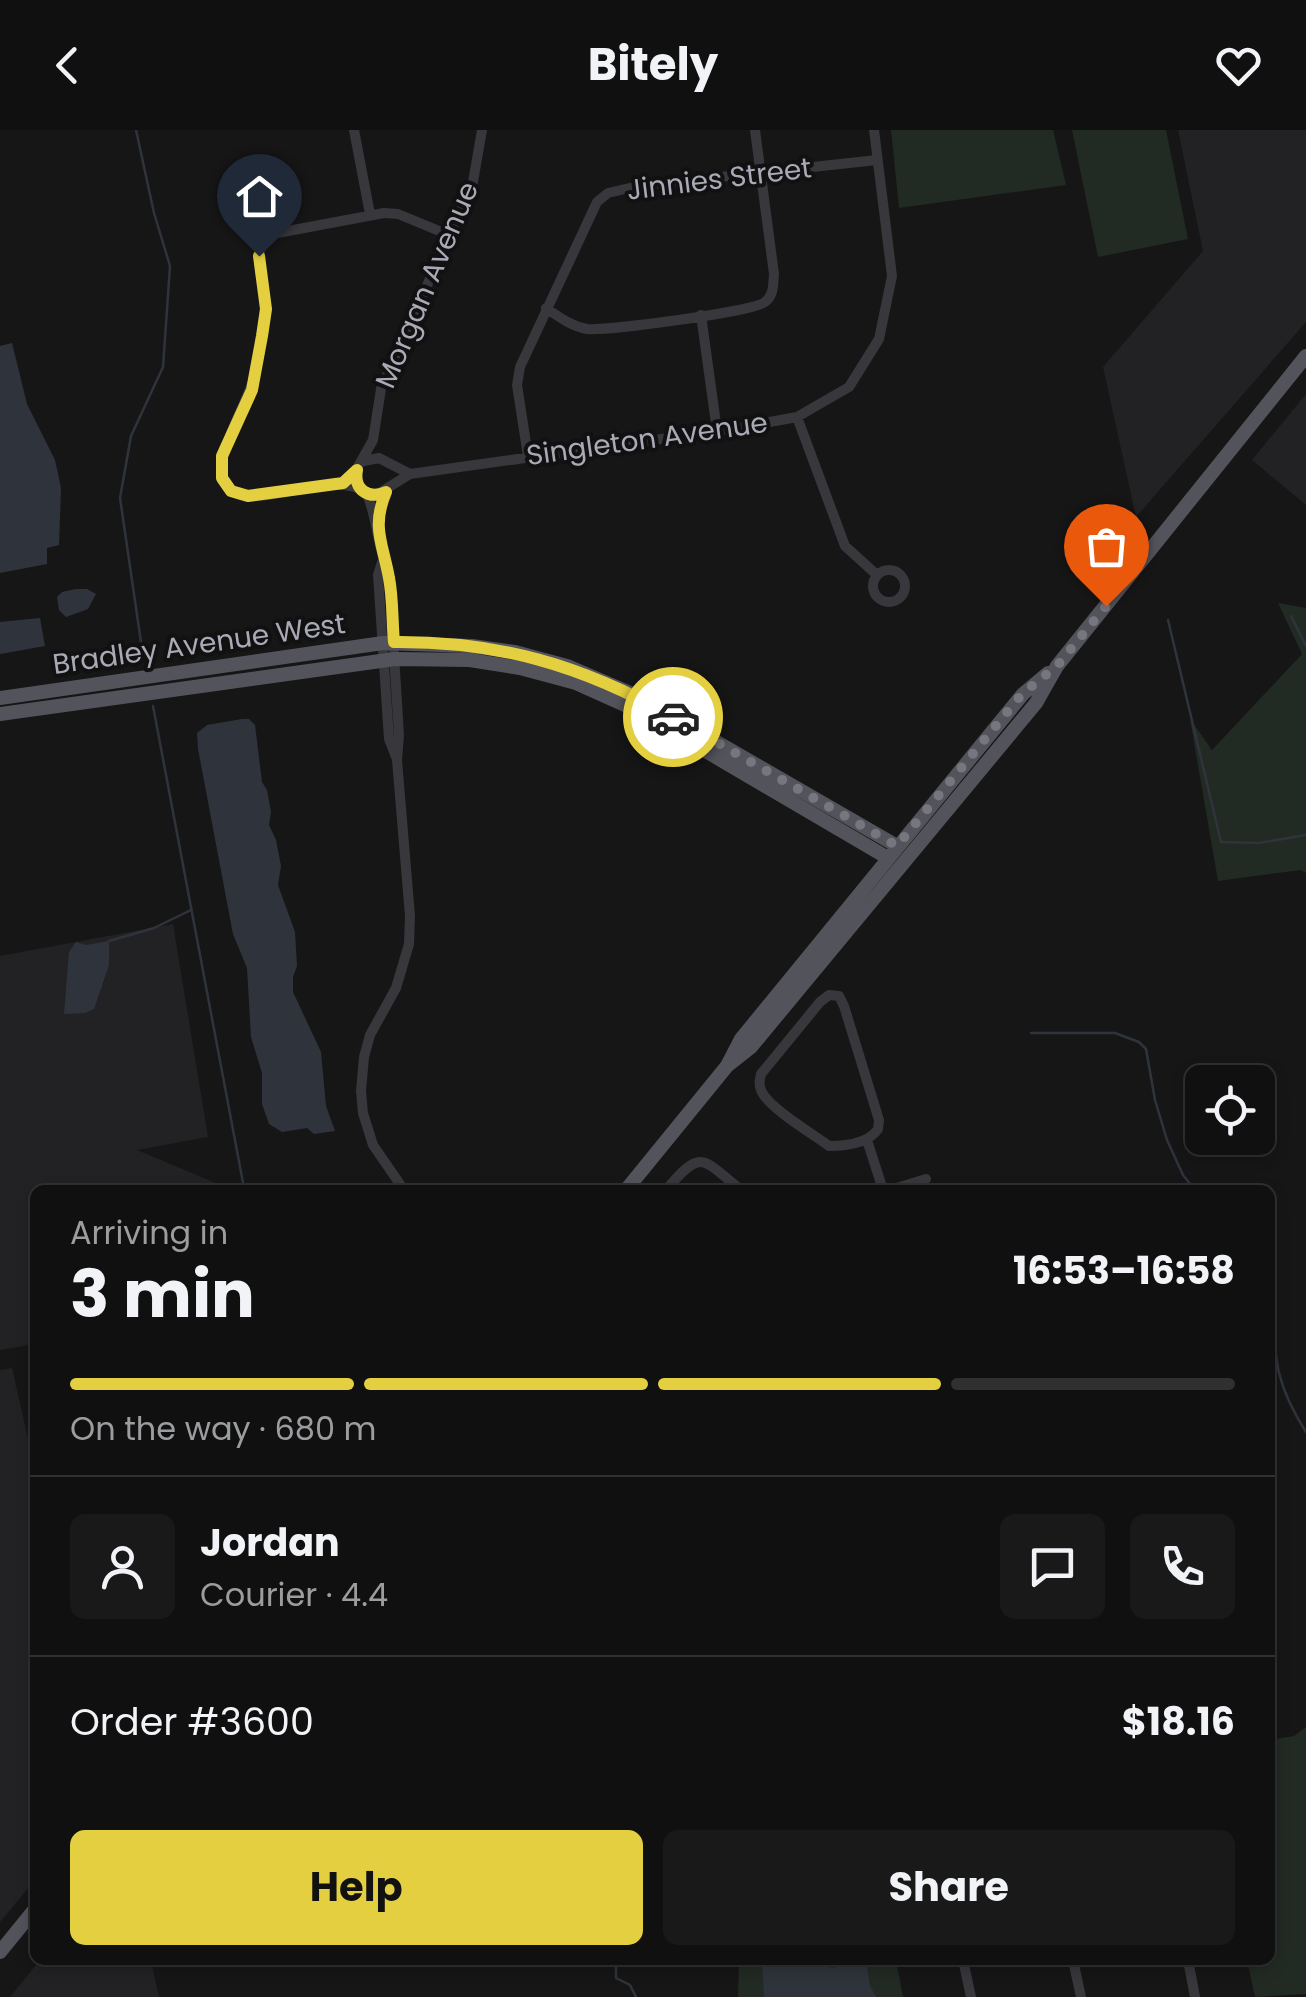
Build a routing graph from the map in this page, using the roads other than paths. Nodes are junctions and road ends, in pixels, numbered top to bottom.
1 (354, 130) edge
2 (482, 130) edge
3 (756, 130) edge
4 (874, 130) edge
5 (877, 160) junction
6 (761, 173) junction
7 (370, 214) junction
8 (448, 234) junction
9 (546, 308) junction
10 (701, 315) junction
11 (1306, 356) edge
12 (797, 417) junction
13 (717, 431) junction
14 (372, 440) junction
15 (528, 456) junction
16 (386, 462) junction
17 (360, 466) junction
18 (410, 474) junction
19 (343, 483) junction
20 (388, 489) junction
21 (363, 491) junction
22 (376, 516) junction
23 (877, 574) dead end
24 (388, 643) junction
25 (390, 660) junction
26 (1057, 666) junction
27 (0, 698) edge
28 (0, 714) edge
29 (893, 852) junction
30 (726, 1066) junction
31 (867, 1140) junction
32 (926, 1178) dead end
33 (400, 1185) edge
34 (630, 1185) edge
35 (670, 1185) edge
36 (735, 1185) edge
37 (885, 1185) edge
38 (903, 1185) edge
39 (30, 1916) edge
40 (0, 1952) edge
41 (964, 1965) edge
42 (1075, 1965) edge
43 (1189, 1965) edge
44 (971, 1997) edge
45 (1081, 1997) edge
46 (1196, 1997) edge

1 - 7 street
2 - 8 street, Morgan Avenue
3 - 6 street
4 - 5 street, Singleton Avenue
5 - 6 street, Jinnies Street
5 - 12 street, Singleton Avenue
6 - 9 street, Jinnies Street
6 - 10 street
7 - 8 street
7 - 19 street
8 - 14 street, Morgan Avenue
9 - 10 street
9 - 15 street, Jinnies Street
10 - 13 street
11 - 26 main road
12 - 13 street, Singleton Avenue
12 - 23 street
13 - 15 street, Singleton Avenue
14 - 16 street
14 - 17 street, Morgan Avenue
15 - 18 street, Singleton Avenue
16 - 17 street
16 - 18 street
16 - 20 street
17 - 19 street
17 - 21 street
18 - 20 street, Singleton Avenue
19 - 21 street
20 - 21 street
20 - 22 street
21 - 22 street
22 - 24 street
24 - 25 street
24 - 27 main road, Bradley Avenue West
24 - 29 main road, Bradley Avenue West
25 - 28 main road, Bradley Avenue West
25 - 29 main road, Bradley Avenue West
25 - 33 street
26 - 29 main road
26 - 30 main road
29 - 30 main road
30 - 34 main road
31 - 31 street
31 - 37 street
32 - 38 street
35 - 36 street
39 - 40 main road
41 - 44 street
42 - 45 street
43 - 46 street

